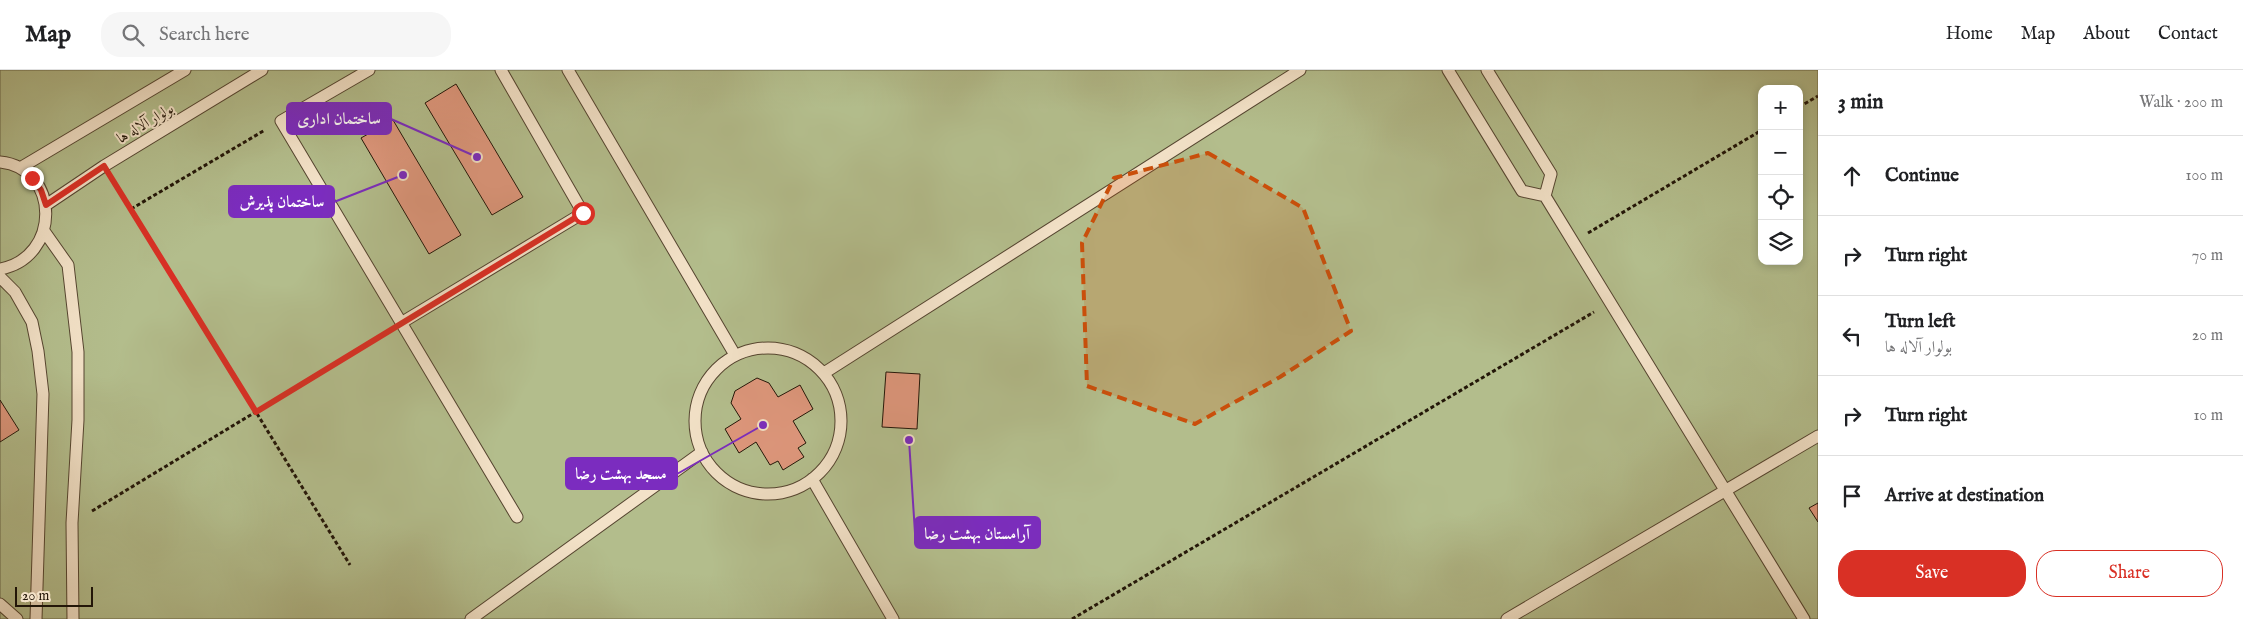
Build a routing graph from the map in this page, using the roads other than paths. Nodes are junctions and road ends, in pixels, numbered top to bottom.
1 (185, 70) edge
2 (262, 70) edge
3 (369, 70) edge
4 (500, 70) edge
5 (568, 70) edge
6 (1300, 70) edge
7 (1448, 70) edge
8 (1487, 70) edge
9 (0, 162) edge
10 (20, 168) junction
11 (1545, 196) junction
12 (46, 205) junction
13 (44, 232) junction
14 (0, 268) edge
15 (0, 277) edge
16 (401, 324) junction
17 (735, 355) junction
18 (824, 372) junction
19 (1818, 436) edge
20 (702, 452) junction
21 (812, 479) junction
22 (1726, 491) junction
23 (517, 517) dead end
24 (0, 604) edge
25 (17, 619) edge
26 (36, 619) edge
27 (73, 619) edge
28 (471, 619) edge
29 (893, 619) edge
30 (1507, 619) edge
31 (1804, 619) edge

1 - 10 lane, بولوار آلاله ها
2 - 12 lane, بولوار آلاله ها
3 - 16 lane
4 - 16 lane
5 - 17 lane
6 - 18 lane
7 - 11 lane
8 - 11 lane
9 - 10 lane
10 - 12 lane
11 - 22 lane
12 - 13 lane
13 - 14 lane
13 - 27 lane
15 - 26 lane
16 - 23 lane
17 - 18 lane
17 - 20 lane
18 - 21 lane
19 - 22 lane
20 - 21 lane
20 - 28 lane
21 - 29 lane
22 - 30 lane
22 - 31 lane
24 - 25 lane

